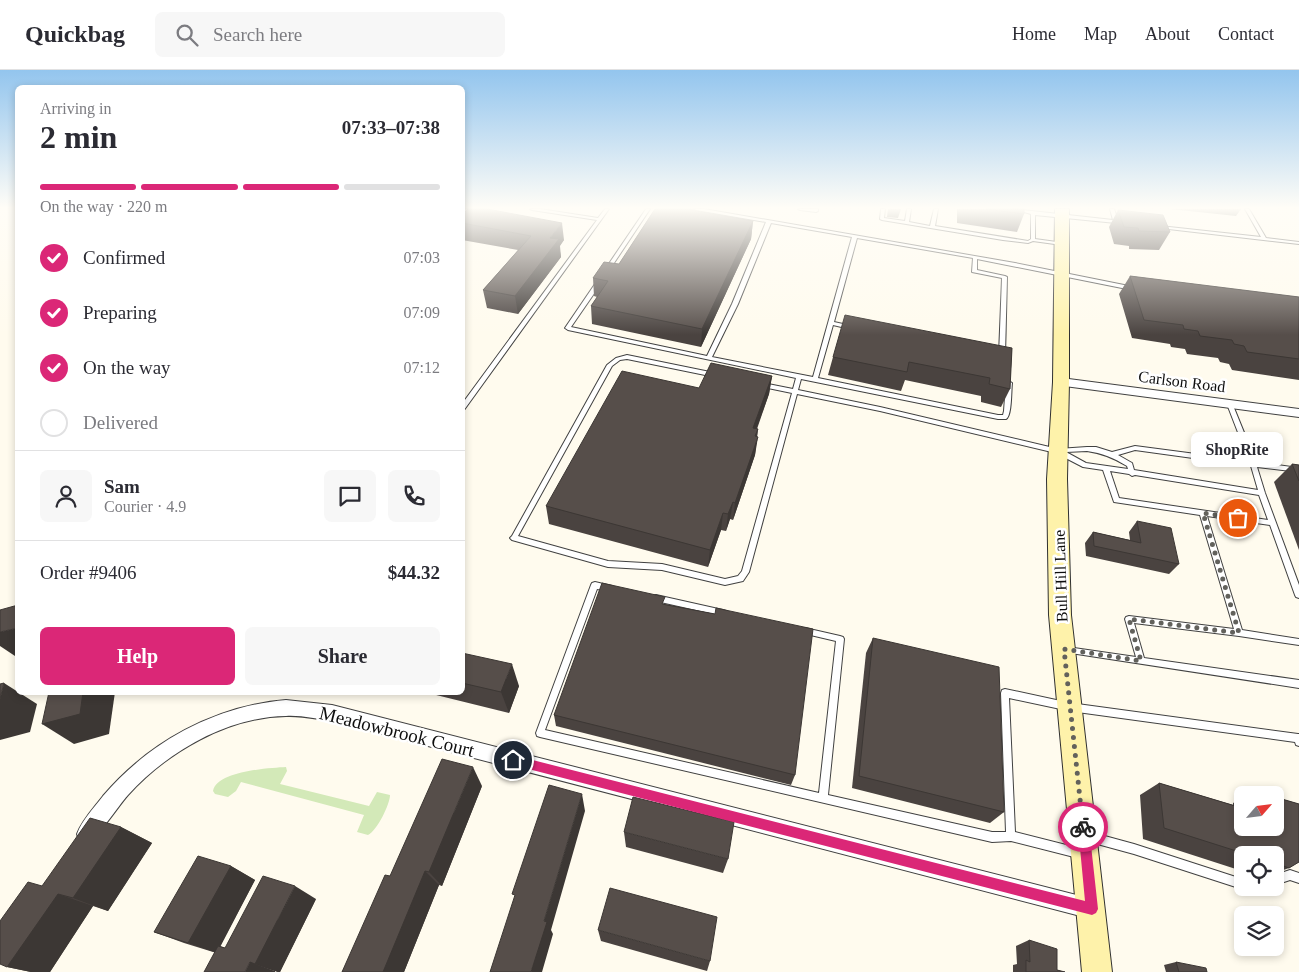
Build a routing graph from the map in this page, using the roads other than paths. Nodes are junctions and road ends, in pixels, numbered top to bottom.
1 (576, 251) edge
2 (620, 251) edge
3 (757, 251) edge
4 (851, 251) edge
5 (937, 251) edge
6 (1062, 251) edge
7 (975, 258) junction
8 (1062, 275) junction
9 (1140, 288) edge
10 (831, 323) junction
11 (858, 328) edge
12 (993, 355) edge
13 (1002, 357) junction
14 (709, 358) junction
15 (1010, 361) edge
16 (719, 376) edge
17 (799, 377) junction
18 (1009, 378) edge
19 (815, 380) junction
20 (1061, 382) junction
21 (757, 384) edge
22 (795, 392) junction
23 (1230, 404) junction
24 (465, 405) edge
25 (1299, 413) edge
26 (1058, 452) junction
27 (1114, 454) junction
28 (1253, 463) junction
29 (1106, 469) junction
30 (1299, 470) edge
31 (1132, 474) junction
32 (1262, 493) junction
33 (1203, 513) junction
34 (1272, 523) junction
35 (613, 589) edge
36 (1299, 595) edge
37 (651, 597) edge
38 (736, 616) edge
39 (793, 628) edge
40 (1239, 633) junction
41 (1299, 642) edge
42 (1064, 649) junction
43 (1141, 661) junction
44 (1299, 684) edge
45 (1070, 707) junction
46 (1299, 742) edge
47 (823, 798) junction
48 (1011, 836) junction
49 (1085, 845) junction
50 (74, 851) edge
51 (1284, 877) edge
52 (1299, 878) edge
53 (1234, 881) edge
54 (1092, 909) junction
55 (1098, 972) edge

1 - 24 lane
2 - 14 lane
3 - 14 lane
4 - 10 lane
5 - 7 lane
6 - 8 main road, Bull Hill Lane
7 - 8 lane
7 - 13 lane
8 - 9 lane
8 - 20 main road, Bull Hill Lane
10 - 11 lane
10 - 19 lane
12 - 13 lane
13 - 15 lane
14 - 17 lane
16 - 22 lane
17 - 19 lane
17 - 22 lane
18 - 19 lane
20 - 23 street, Carlson Road
20 - 26 main road, Bull Hill Lane
21 - 22 lane
22 - 26 lane
23 - 25 street, Carlson Road
23 - 28 lane
26 - 27 lane
26 - 29 lane
26 - 42 main road, Bull Hill Lane
27 - 28 lane
27 - 31 lane
28 - 30 lane
28 - 32 lane
29 - 31 lane
29 - 33 lane
31 - 32 lane
32 - 34 lane
33 - 34 lane
33 - 40 lane
34 - 36 lane
35 - 47 lane
37 - 38 lane
39 - 47 lane
40 - 41 lane
40 - 43 lane
42 - 43 lane
42 - 45 main road, Bull Hill Lane
43 - 44 lane
45 - 46 lane
45 - 48 lane
45 - 49 main road, Bull Hill Lane
47 - 48 lane
48 - 49 lane
49 - 53 lane
49 - 54 main road, Bull Hill Lane
50 - 54 street, Meadowbrook Court
51 - 52 lane
54 - 55 main road, Bull Hill Lane

